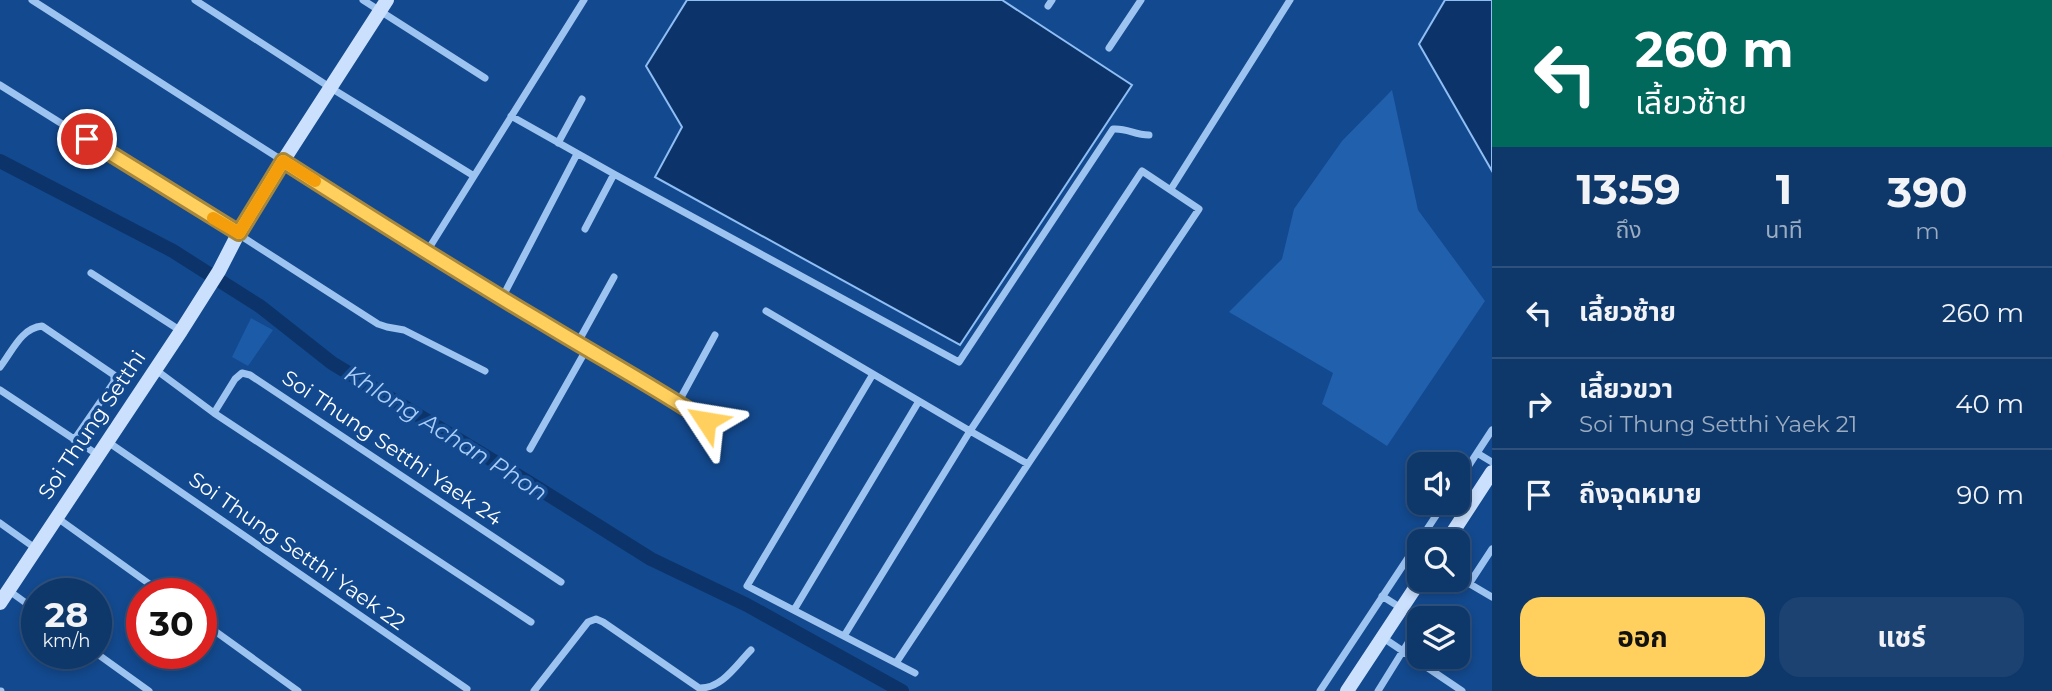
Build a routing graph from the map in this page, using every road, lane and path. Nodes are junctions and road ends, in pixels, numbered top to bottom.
1 (32, 0) edge
2 (195, 0) edge
3 (363, 0) edge
4 (584, 0) edge
5 (1141, 0) edge
6 (1290, 0) edge
7 (383, 5) edge
8 (1109, 48) dead end
9 (485, 78) dead end
10 (0, 85) edge
11 (331, 88) junction
12 (582, 99) dead end
13 (511, 116) junction
14 (1149, 135) dead end
15 (558, 143) junction
16 (578, 154) junction
17 (283, 161) junction
18 (614, 174) junction
19 (474, 176) junction
20 (1171, 189) junction
21 (585, 229) dead end
22 (239, 233) junction
23 (426, 253) junction
24 (91, 273) dead end
25 (614, 276) dead end
26 (502, 298) junction
27 (766, 311) dead end
28 (181, 331) junction
29 (715, 335) dead end
30 (577, 344) junction
31 (586, 350) junction
32 (0, 368) edge
33 (155, 369) junction
34 (485, 371) dead end
35 (873, 374) junction
36 (0, 390) edge
37 (919, 401) junction
38 (678, 403) junction
39 (214, 413) junction
40 (706, 421) dead end
41 (1492, 430) edge
42 (970, 431) junction
43 (74, 440) junction
44 (107, 441) junction
45 (530, 449) dead end
46 (1477, 453) junction
47 (98, 455) junction
48 (1492, 462) edge
49 (1028, 464) junction
50 (1470, 464) edge
51 (1492, 472) edge
52 (1436, 515) edge
53 (56, 517) junction
54 (0, 523) edge
55 (1455, 529) edge
56 (35, 548) junction
57 (1492, 549) edge
58 (141, 578) edge
59 (561, 582) dead end
60 (1470, 582) edge
61 (1470, 585) edge
62 (1413, 592) edge
63 (4, 596) edge
64 (1382, 596) junction
65 (1492, 597) edge
66 (21, 604) edge
67 (1402, 609) junction
68 (794, 610) junction
69 (531, 622) dead end
70 (217, 633) edge
71 (844, 636) junction
72 (1382, 637) junction
73 (1407, 646) edge
74 (751, 650) dead end
75 (1404, 651) junction
76 (897, 663) junction
77 (112, 664) edge
78 (915, 673) dead end
79 (467, 689) dead end
80 (149, 691) edge
81 (298, 691) edge
82 (534, 691) edge
83 (1320, 691) edge
84 (1347, 691) edge
85 (1378, 691) edge
86 (1462, 691) edge

1 - 17 street
2 - 11 street
3 - 7 street
4 - 13 street
5 - 8 street
6 - 20 street
7 - 9 street
7 - 11 main road, Soi Thung Setthi
10 - 22 street
11 - 17 main road, Soi Thung Setthi
11 - 19 street
12 - 15 street
13 - 15 street
13 - 19 street
14 - 18 street
15 - 16 street
16 - 18 street
16 - 26 street
17 - 22 main road, Soi Thung Setthi
17 - 23 street
18 - 21 street
19 - 23 street
20 - 42 street
20 - 49 street
22 - 28 main road, Soi Thung Setthi
22 - 34 street
23 - 26 street
24 - 28 street
25 - 30 street
26 - 30 street
27 - 35 street
28 - 33 main road, Soi Thung Setthi
29 - 38 street
30 - 31 street
31 - 38 street
31 - 45 street
32 - 43 street
33 - 39 street
33 - 44 main road, Soi Thung Setthi
35 - 37 street
35 - 68 street
36 - 43 street
37 - 42 street
37 - 68 street
38 - 40 street
39 - 59 street, Soi Thung Setthi Yaek 24
39 - 69 street
41 - 46 street
42 - 49 street
42 - 71 street
43 - 47 street
44 - 47 main road, Soi Thung Setthi
44 - 79 street, Soi Thung Setthi Yaek 22
46 - 48 street
46 - 50 street
47 - 53 main road, Soi Thung Setthi
49 - 76 street
51 - 55 main road
52 - 64 street
53 - 56 main road, Soi Thung Setthi
53 - 58 street
54 - 56 street
56 - 63 main road, Soi Thung Setthi
57 - 60 street
61 - 65 street
62 - 67 main road
63 - 66 street
64 - 67 street
64 - 83 street
67 - 72 main road
68 - 71 street
70 - 81 street
71 - 76 street
72 - 75 street
72 - 84 main road
73 - 75 street
74 - 82 street
75 - 85 street
75 - 86 street
76 - 78 street
77 - 80 street

